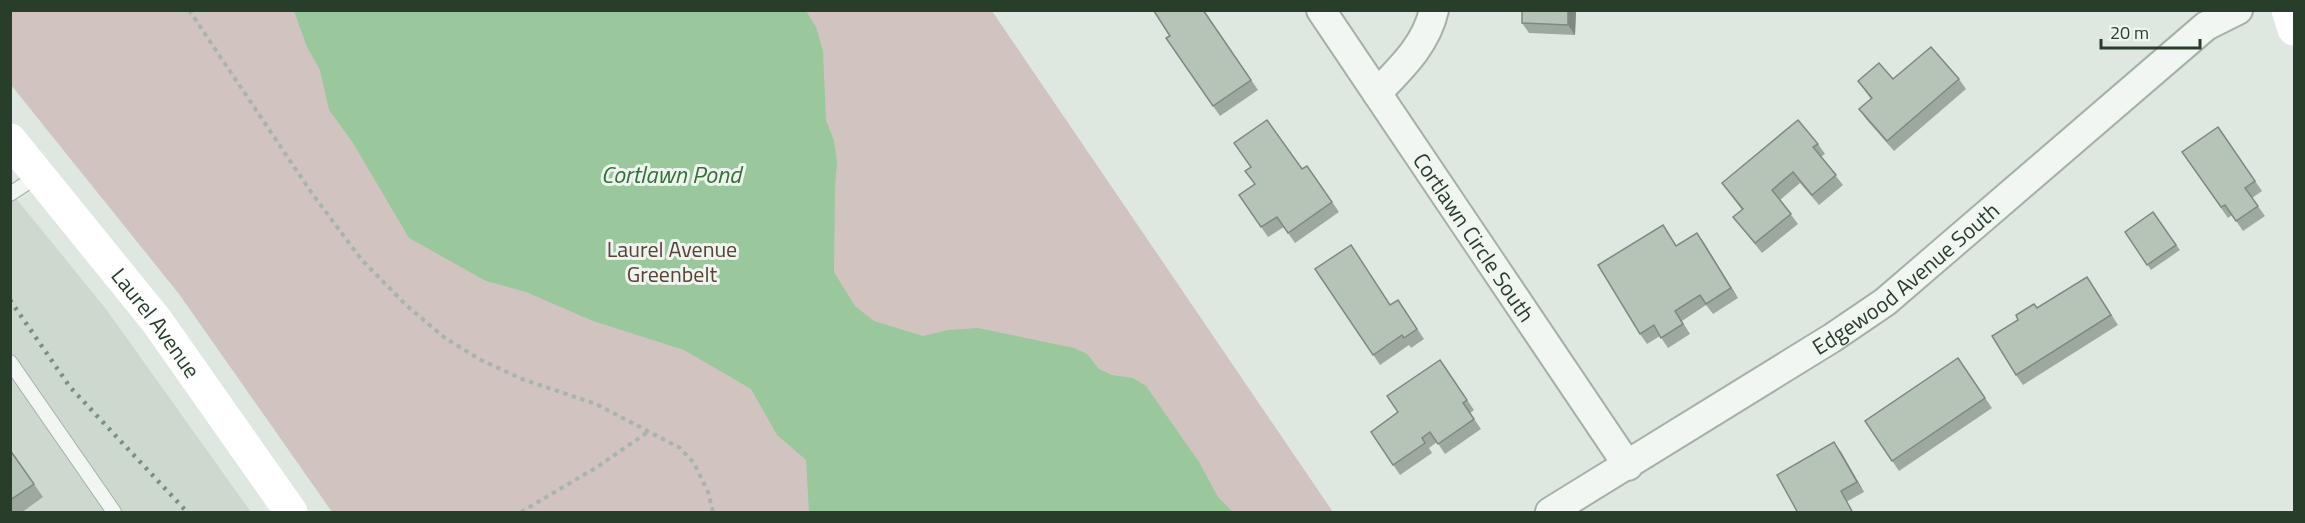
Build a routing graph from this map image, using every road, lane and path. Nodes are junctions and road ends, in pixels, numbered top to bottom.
1 (189, 10) edge
2 (1321, 10) edge
3 (1434, 10) edge
4 (2238, 10) edge
5 (2288, 10) edge
6 (2295, 29) edge
7 (1377, 93) junction
8 (10, 140) edge
9 (39, 175) junction
10 (10, 194) edge
11 (10, 362) edge
12 (648, 432) junction
13 (1628, 466) junction
14 (114, 513) edge
15 (291, 513) edge
16 (521, 513) edge
17 (713, 513) edge
18 (1550, 513) edge

1 - 12 path
2 - 7 street, Cortlawn Circle South
3 - 7 street
4 - 13 street, Edgewood Avenue South
5 - 6 street
7 - 13 street, Cortlawn Circle South
8 - 9 street, Laurel Avenue
9 - 10 lane
9 - 15 street, Laurel Avenue
11 - 14 lane
12 - 16 path
12 - 17 path
13 - 18 street, Edgewood Avenue South

